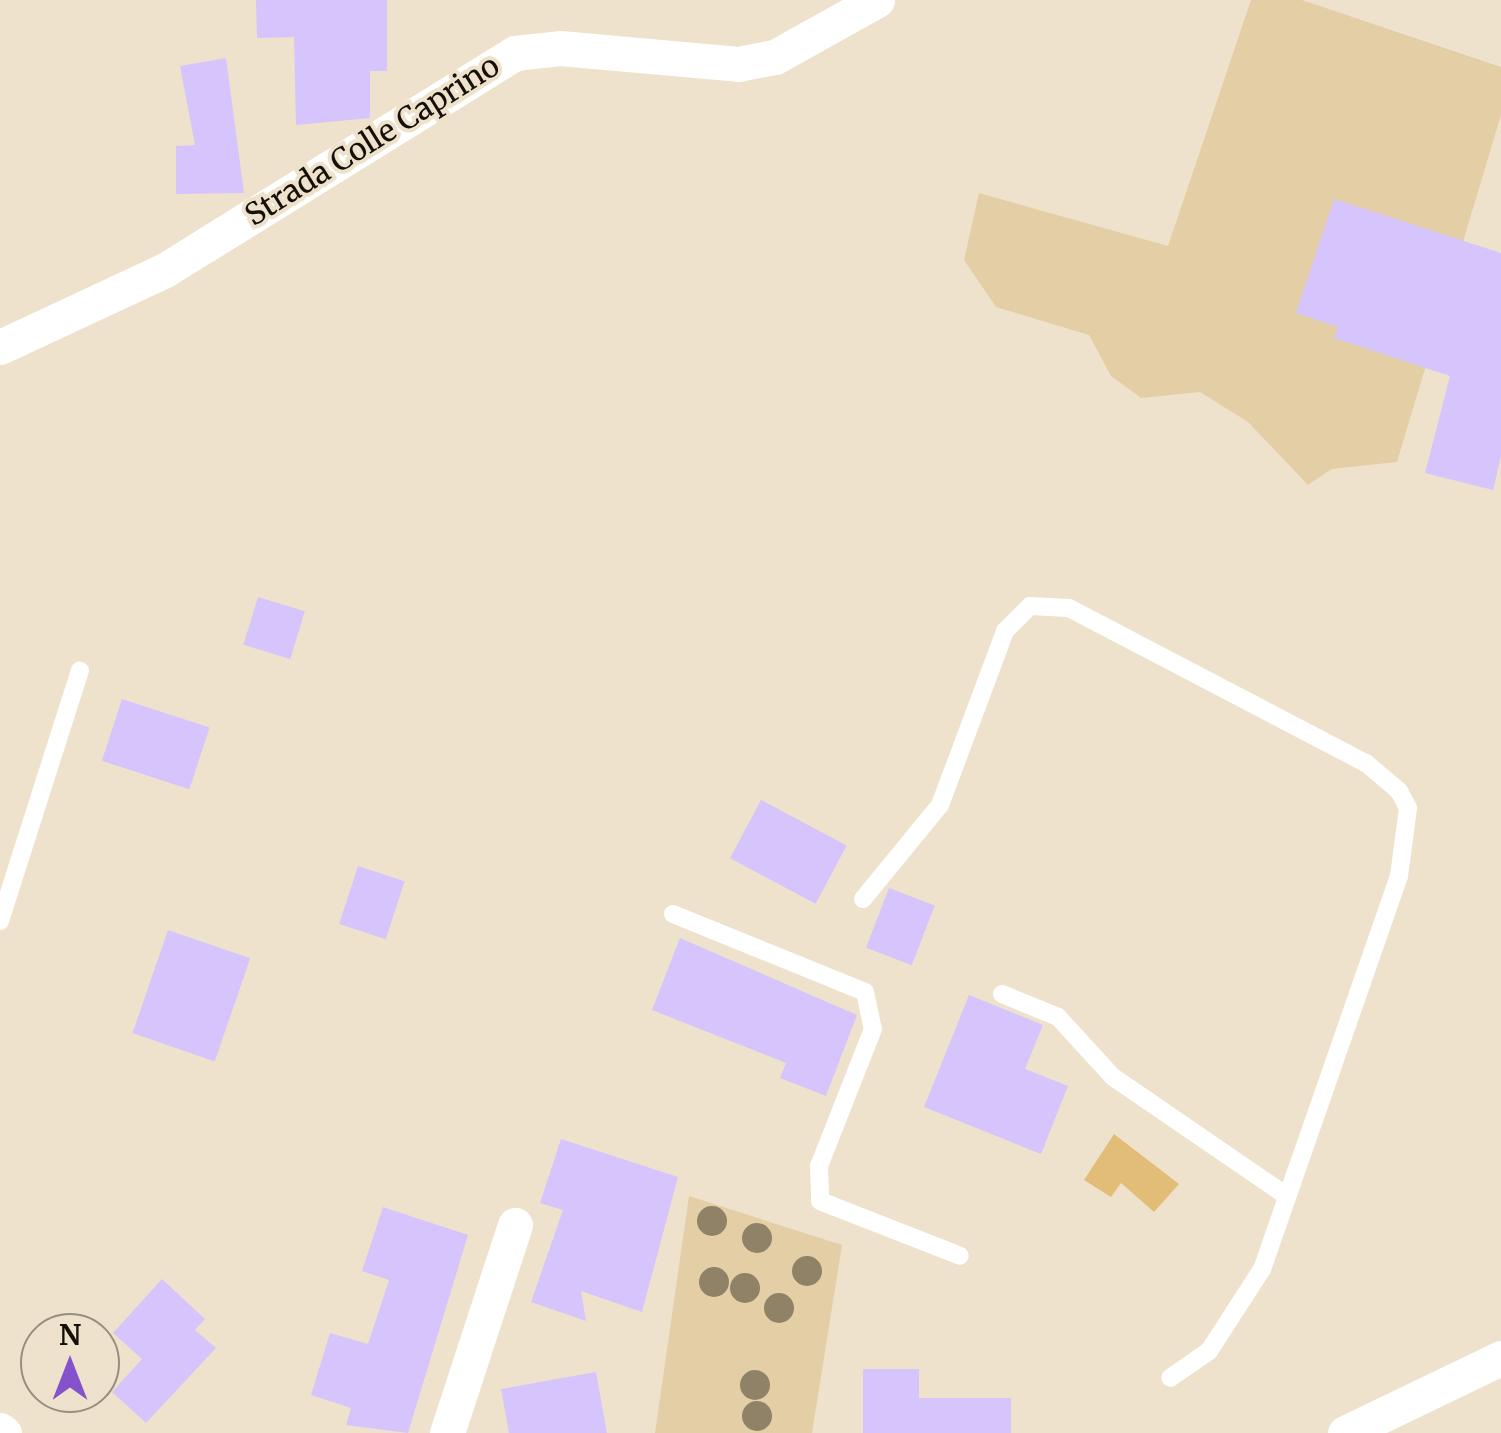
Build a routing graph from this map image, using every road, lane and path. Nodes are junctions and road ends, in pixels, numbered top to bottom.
1 (877, 0) edge
2 (0, 347) edge
3 (80, 670) dead end
4 (863, 899) dead end
5 (673, 914) dead end
6 (0, 920) edge
7 (1002, 994) dead end
8 (1287, 1196) junction
9 (515, 1225) dead end
10 (960, 1256) dead end
11 (1501, 1358) edge
12 (1170, 1378) dead end
13 (447, 1433) edge
14 (1345, 1433) edge

1 - 2 street, Strada Colle Caprino
3 - 6 lane
4 - 8 lane
5 - 10 lane
7 - 8 lane
8 - 12 lane
9 - 13 street
11 - 14 street

